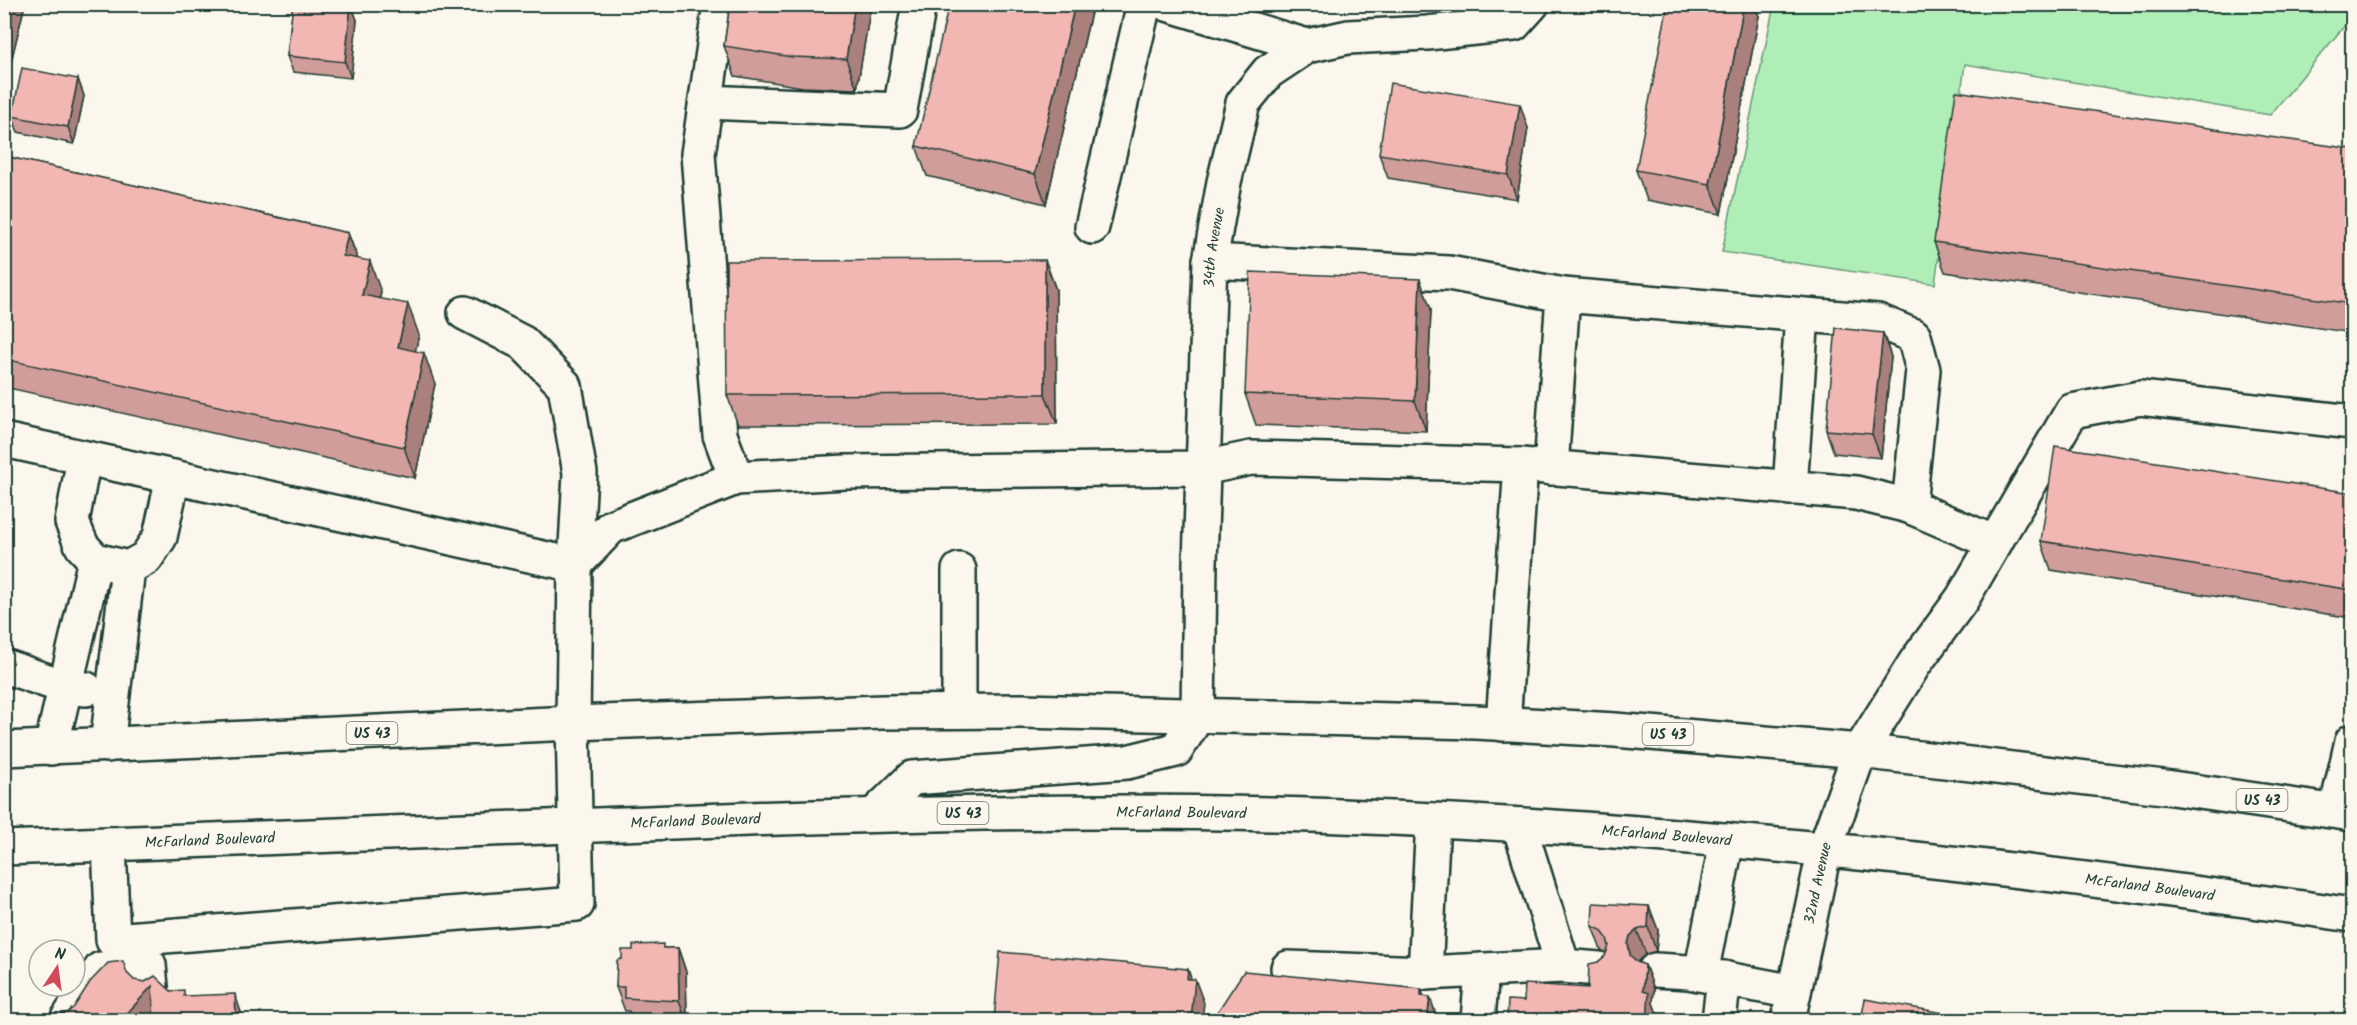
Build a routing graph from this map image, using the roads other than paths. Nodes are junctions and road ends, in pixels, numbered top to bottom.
1 (720, 4) edge
2 (919, 4) edge
3 (1144, 4) edge
4 (1167, 4) edge
5 (1532, 4) edge
6 (1307, 46) junction
7 (706, 102) junction
8 (1092, 227) dead end
9 (1210, 261) junction
10 (1563, 295) junction
11 (465, 313) dead end
12 (1802, 315) junction
13 (2352, 422) edge
14 (4, 440) edge
15 (84, 458) junction
16 (1536, 466) junction
17 (1203, 468) junction
18 (173, 477) junction
19 (736, 478) junction
20 (1790, 488) junction
21 (1909, 506) junction
22 (1995, 543) junction
23 (95, 560) junction
24 (575, 565) junction
25 (128, 568) junction
26 (959, 570) dead end
27 (4, 666) edge
28 (65, 687) junction
29 (114, 690) junction
30 (959, 711) junction
31 (1198, 715) junction
32 (573, 723) junction
33 (1503, 724) junction
34 (2352, 741) edge
35 (107, 745) junction
36 (51, 748) junction
37 (4, 749) edge
38 (1860, 751) junction
39 (2344, 813) edge
40 (874, 815) junction
41 (1433, 820) junction
42 (574, 825) junction
43 (1519, 825) junction
44 (1727, 840) junction
45 (108, 844) junction
46 (4, 848) edge
47 (1825, 848) junction
48 (2352, 915) edge
49 (116, 964) junction
50 (1288, 968) dead end
51 (1482, 970) junction
52 (1655, 971) dead end
53 (1425, 973) junction
54 (1705, 975) junction
55 (151, 987) edge
56 (1791, 1006) edge
57 (71, 1018) edge
58 (1478, 1020) edge
59 (1719, 1020) edge

1 - 7 main road
2 - 7 main road
3 - 8 main road
4 - 6 main road
5 - 6 main road, 34th Avenue
6 - 9 main road, 34th Avenue
7 - 19 main road
9 - 10 main road
9 - 17 main road, 34th Avenue
10 - 12 main road
10 - 16 main road
11 - 24 main road
12 - 20 main road
12 - 21 main road
13 - 22 main road, 32nd Avenue
14 - 15 main road
15 - 18 main road
15 - 23 main road
16 - 17 main road
16 - 20 main road
16 - 33 main road
17 - 19 main road
17 - 31 main road, 34th Avenue
18 - 24 main road
18 - 25 main road
19 - 24 main road
20 - 21 main road
21 - 22 main road
22 - 38 main road, 32nd Avenue
23 - 25 main road
23 - 28 main road
24 - 32 main road
25 - 29 main road
26 - 30 main road
27 - 28 main road
28 - 29 main road
28 - 36 main road
29 - 35 main road
30 - 31 main road, US 43
30 - 32 main road, US 43
31 - 33 main road, US 43
31 - 40 main road
32 - 35 main road, US 43
32 - 42 main road
33 - 38 main road, US 43
34 - 39 main road
35 - 36 main road, US 43
36 - 37 main road, US 43
38 - 39 main road, US 43
38 - 47 main road, 32nd Avenue
40 - 41 main road, McFarland Boulevard / US 43
40 - 42 main road, McFarland Boulevard / US 43
41 - 43 main road, McFarland Boulevard / US 43
41 - 53 main road
42 - 45 main road, McFarland Boulevard / US 43
42 - 49 main road
43 - 44 main road, McFarland Boulevard / US 43
43 - 51 main road
44 - 47 main road, McFarland Boulevard / US 43
44 - 54 main road
45 - 46 main road, McFarland Boulevard / US 43
45 - 49 main road
47 - 48 main road, McFarland Boulevard / US 43
47 - 56 main road, 32nd Avenue
49 - 55 main road
49 - 57 main road
50 - 53 main road
51 - 53 main road
51 - 58 main road
52 - 54 main road
54 - 56 main road
54 - 59 main road

